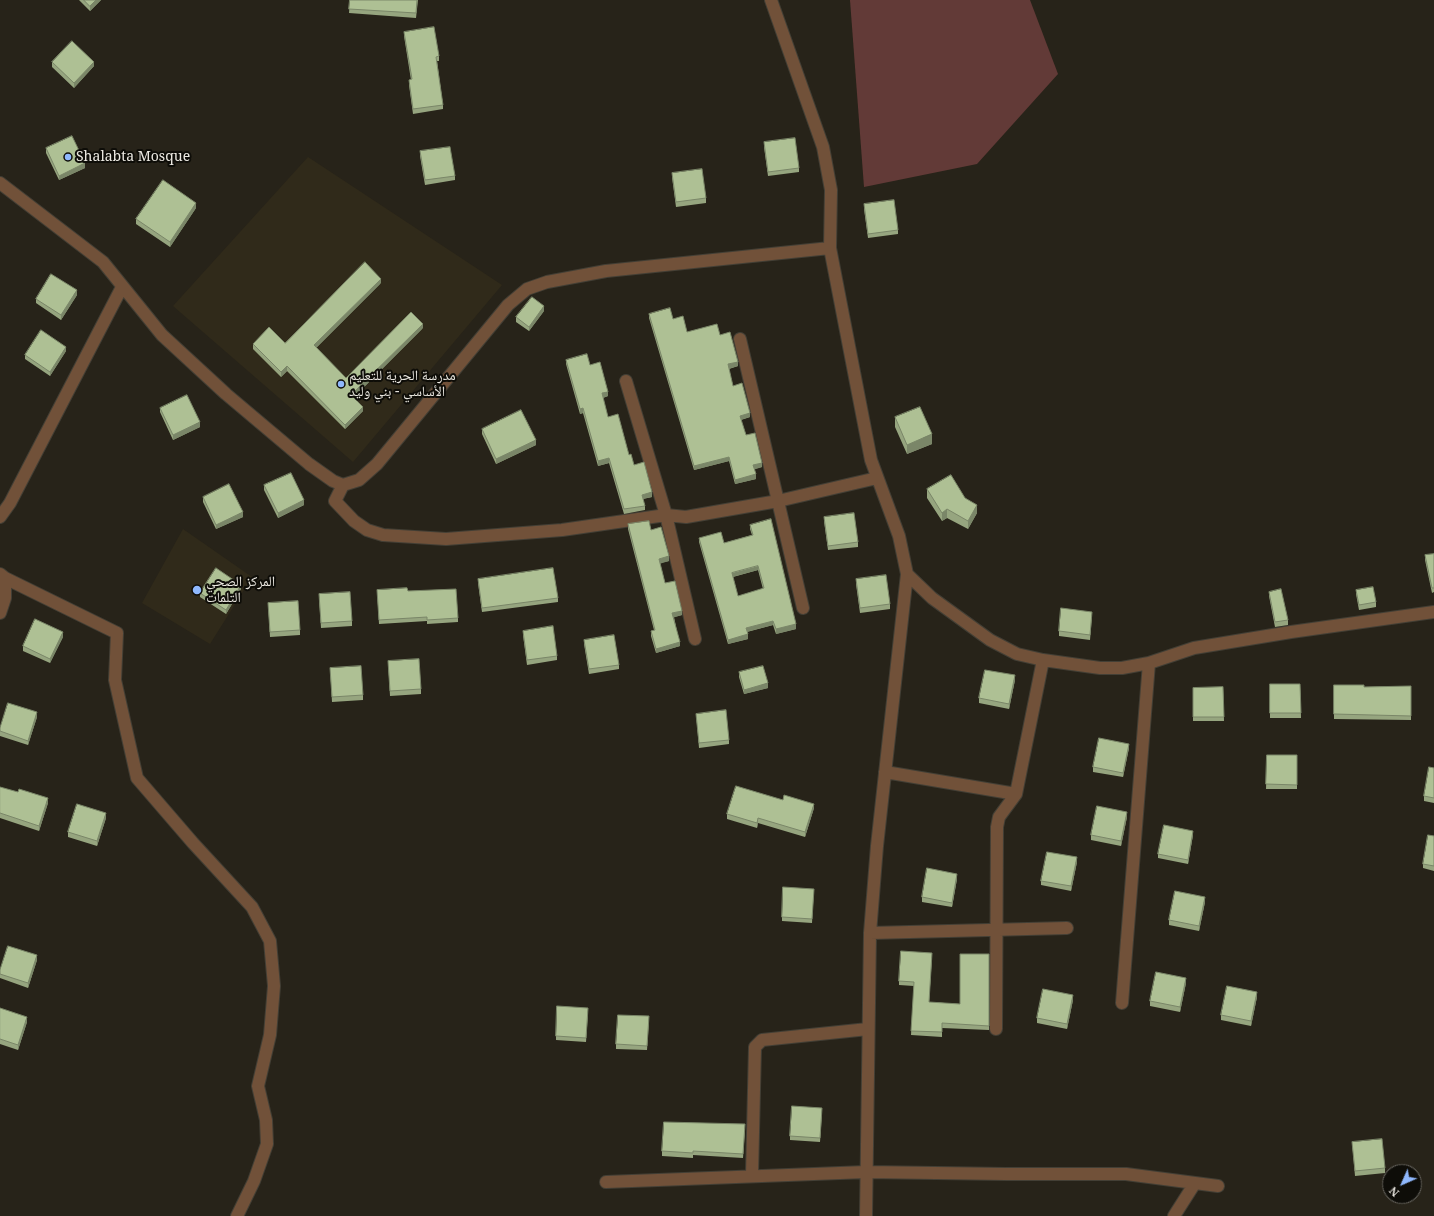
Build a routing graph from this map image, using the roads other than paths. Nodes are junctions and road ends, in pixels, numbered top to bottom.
1 (771, 0) edge
2 (0, 183) edge
3 (830, 248) junction
4 (122, 287) junction
5 (740, 339) dead end
6 (626, 381) dead end
7 (877, 478) junction
8 (343, 486) junction
9 (778, 501) junction
10 (666, 515) junction
11 (0, 517) edge
12 (907, 574) junction
13 (2, 576) edge
14 (803, 608) dead end
15 (1434, 612) edge
16 (0, 613) edge
17 (695, 639) dead end
18 (1044, 660) junction
19 (1149, 663) junction
20 (885, 772) junction
21 (1016, 794) junction
22 (1067, 928) dead end
23 (998, 930) junction
24 (870, 933) junction
25 (1122, 1003) dead end
26 (996, 1029) dead end
27 (868, 1030) junction
28 (866, 1172) junction
29 (752, 1175) junction
30 (606, 1182) dead end
31 (1195, 1183) junction
32 (1218, 1186) dead end
33 (237, 1216) edge
34 (866, 1216) edge
35 (1174, 1216) edge

1 - 3 street
2 - 4 street
3 - 7 street
3 - 8 street
4 - 8 street
4 - 11 street
5 - 9 street
6 - 10 street
7 - 9 street
7 - 12 street
8 - 10 street
9 - 10 street
9 - 14 street
10 - 17 street
12 - 18 street
12 - 20 street
13 - 16 street
13 - 33 street
15 - 19 street
18 - 19 street
18 - 21 street
19 - 25 street
20 - 21 street
20 - 24 street
21 - 23 street
22 - 23 street
23 - 24 street
23 - 26 street
24 - 27 street
27 - 28 street
27 - 29 street
28 - 29 street
28 - 31 street
28 - 34 street
29 - 30 street
31 - 32 street
31 - 35 street

